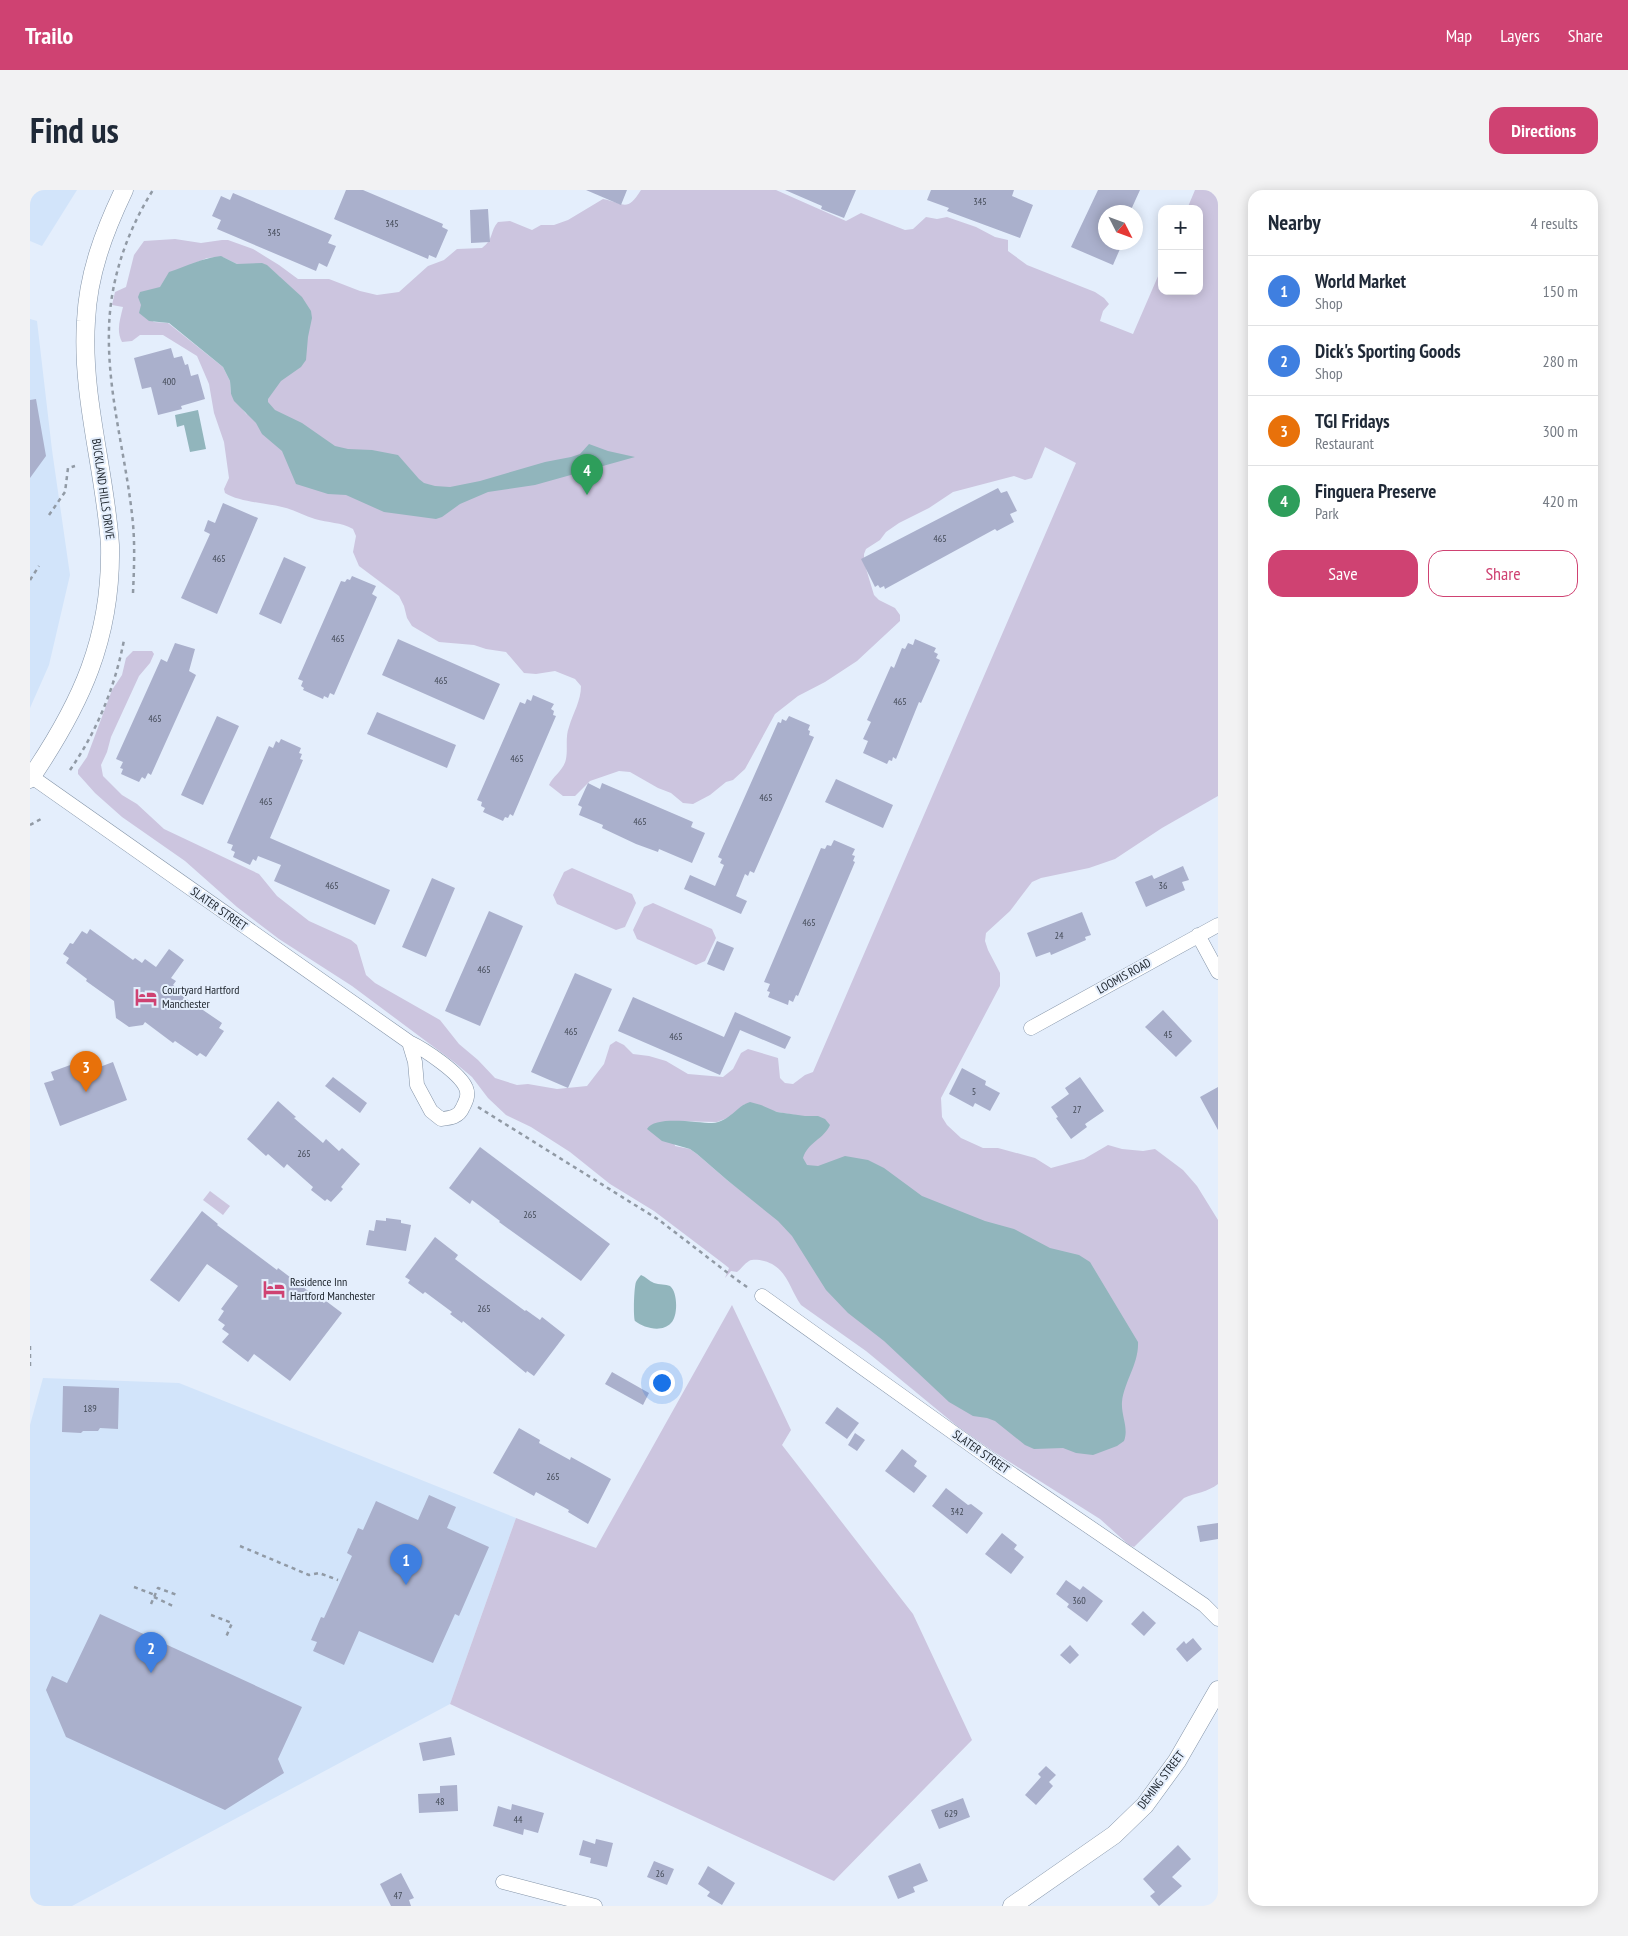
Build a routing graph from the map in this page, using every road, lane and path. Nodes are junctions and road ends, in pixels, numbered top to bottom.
1 (124, 190) edge
2 (153, 190) edge
3 (75, 466) dead end
4 (49, 515) dead end
5 (39, 566) dead end
6 (30, 580) edge
7 (133, 592) dead end
8 (124, 640) dead end
9 (70, 770) dead end
10 (31, 777) edge
11 (41, 819) dead end
12 (30, 826) edge
13 (1218, 924) edge
14 (1198, 935) junction
15 (1218, 972) edge
16 (1030, 1028) dead end
17 (409, 1042) junction
18 (467, 1100) junction
19 (762, 1296) joint
20 (30, 1346) edge
21 (30, 1366) edge
22 (240, 1546) dead end
23 (338, 1580) dead end
24 (134, 1587) dead end
25 (154, 1596) junction
26 (177, 1596) dead end
27 (1218, 1603) edge
28 (151, 1604) dead end
29 (1204, 1605) junction
30 (173, 1606) dead end
31 (211, 1615) dead end
32 (1218, 1619) edge
33 (226, 1637) dead end
34 (1218, 1690) edge
35 (503, 1882) dead end
36 (595, 1906) edge
37 (1012, 1906) edge

1 - 10 street, BUCKLAND HILLS DRIVE
2 - 7 path
3 - 4 path
5 - 6 path
8 - 9 path
10 - 17 street, SLATER STREET
11 - 12 path
13 - 14 street, LOOMIS ROAD
14 - 15 street
14 - 16 street, LOOMIS ROAD
17 - 18 street, SLATER STREET
17 - 18 street
18 - 19 path
19 - 29 street, SLATER STREET
20 - 21 path
22 - 23 path
24 - 25 path
25 - 26 path
25 - 28 path
25 - 30 path
27 - 29 street
29 - 32 street, SLATER STREET
31 - 33 path
34 - 37 street, DEMING STREET
35 - 36 street

